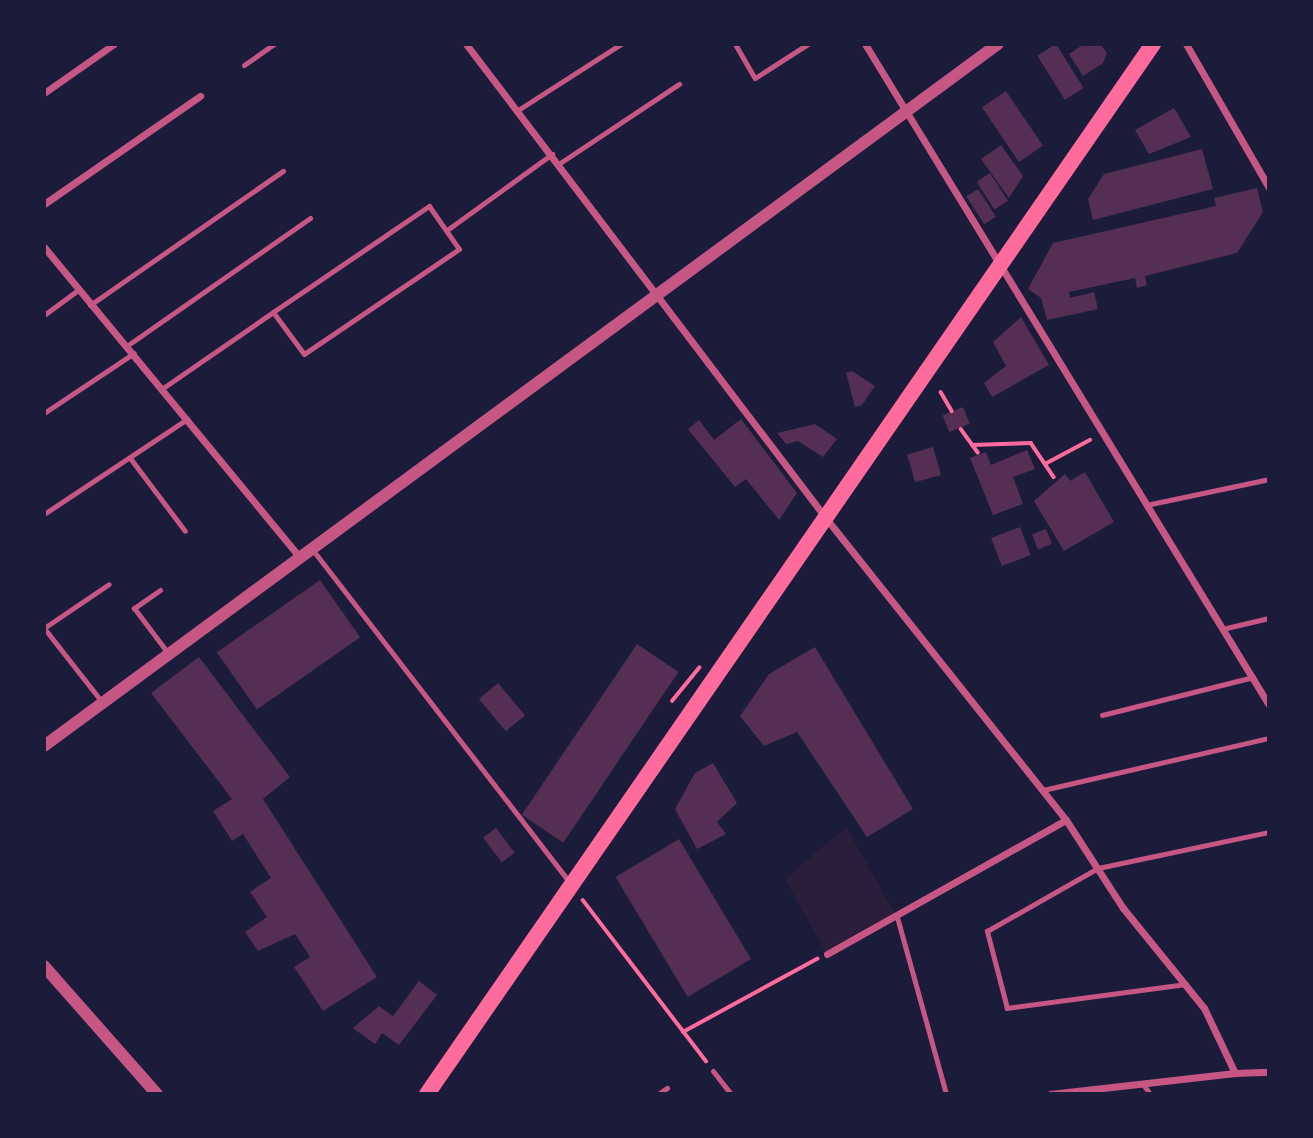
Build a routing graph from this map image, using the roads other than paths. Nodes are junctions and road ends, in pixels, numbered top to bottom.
1 (114, 44) edge
2 (274, 44) edge
3 (466, 44) edge
4 (621, 44) edge
5 (735, 44) edge
6 (808, 44) edge
7 (865, 44) edge
8 (998, 44) edge
9 (1153, 44) edge
10 (1186, 44) edge
11 (244, 65) dead end
12 (679, 83) dead end
13 (44, 93) edge
14 (200, 96) dead end
15 (519, 110) junction
16 (906, 112) junction
17 (553, 153) junction
18 (560, 163) junction
19 (283, 171) dead end
20 (1268, 183) edge
21 (44, 204) edge
22 (310, 218) dead end
23 (447, 230) junction
24 (44, 247) edge
25 (1001, 265) junction
26 (78, 290) junction
27 (655, 292) junction
28 (90, 305) junction
29 (273, 312) junction
30 (44, 315) edge
31 (128, 345) junction
32 (134, 352) junction
33 (163, 388) junction
34 (44, 413) edge
35 (187, 419) junction
36 (130, 458) junction
37 (1269, 479) edge
38 (1146, 505) junction
39 (44, 514) edge
40 (825, 517) junction
41 (185, 531) dead end
42 (310, 548) junction
43 (299, 556) junction
44 (108, 584) dead end
45 (160, 590) dead end
46 (1269, 618) edge
47 (1222, 628) junction
48 (168, 653) junction
49 (1253, 677) junction
50 (102, 702) junction
51 (1269, 705) edge
52 (1102, 715) dead end
53 (1269, 738) edge
54 (44, 746) edge
55 (1043, 790) junction
56 (1066, 820) junction
57 (1269, 832) edge
58 (1098, 868) junction
59 (571, 884) junction
60 (897, 916) junction
61 (827, 954) road end
62 (44, 966) edge
63 (1186, 984) junction
64 (713, 1071) road end
65 (1269, 1072) edge
66 (1235, 1073) junction
67 (1143, 1084) junction
68 (667, 1088) dead end
69 (157, 1094) edge
70 (427, 1094) edge
71 (658, 1094) edge
72 (731, 1094) edge
73 (946, 1094) edge
74 (1050, 1094) edge
75 (1150, 1094) edge

1 - 13 street
2 - 11 lane
3 - 15 street
4 - 15 lane
5 - 6 lane
7 - 16 street
8 - 16 street
9 - 25 main road
10 - 20 street
12 - 18 lane
14 - 21 street
15 - 17 street
16 - 25 street
16 - 27 street
17 - 18 street
17 - 23 lane
18 - 27 street
19 - 28 lane
22 - 31 lane
23 - 29 lane
23 - 29 lane
24 - 26 street
25 - 38 street
25 - 40 main road
26 - 28 street
26 - 30 lane
27 - 40 street
27 - 42 street
28 - 31 street
29 - 33 lane
31 - 32 street
32 - 33 street
32 - 34 lane
33 - 35 street
35 - 36 lane
35 - 43 street
36 - 39 lane
36 - 41 lane
37 - 38 lane
38 - 47 street
40 - 55 street
40 - 59 main road
42 - 43 street
42 - 59 lane
43 - 48 street
44 - 50 lane
45 - 48 lane
46 - 47 lane
47 - 49 street
48 - 50 street
49 - 51 street
49 - 52 lane
50 - 54 street
53 - 55 lane
55 - 56 street
56 - 58 street
56 - 60 street
57 - 58 lane
58 - 63 street
58 - 63 lane
59 - 70 main road
60 - 61 street
60 - 73 lane
62 - 69 street
63 - 66 street
64 - 72 lane
65 - 66 street
66 - 67 street
67 - 74 street
67 - 75 lane
68 - 71 lane

